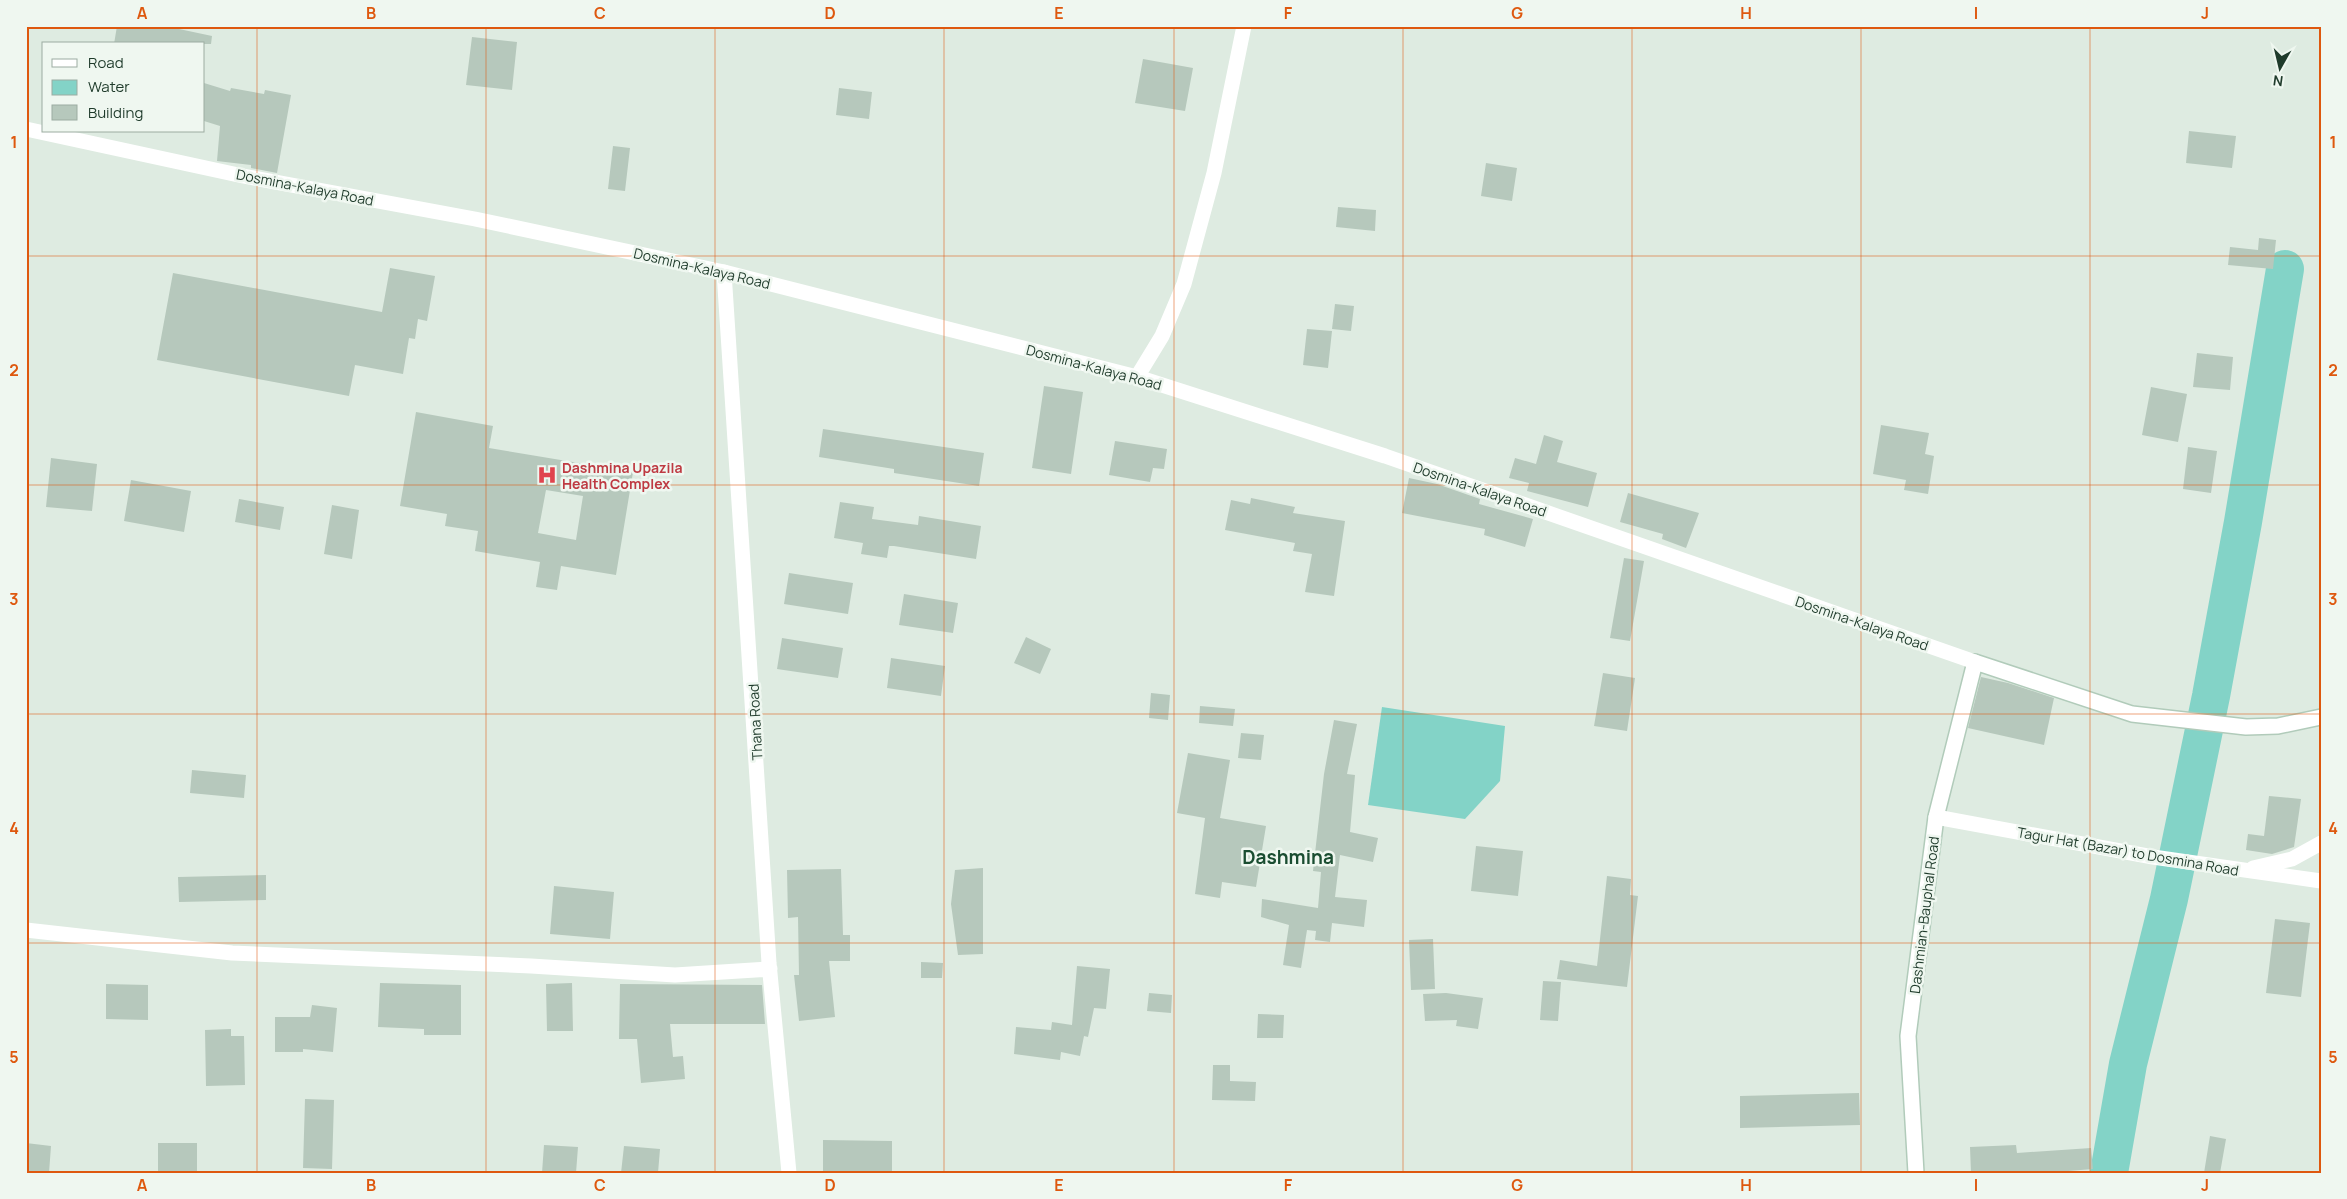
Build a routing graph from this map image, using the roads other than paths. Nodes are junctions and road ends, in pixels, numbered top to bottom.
1 (1244, 26) edge
2 (26, 129) edge
3 (724, 272) junction
4 (1137, 377) junction
5 (1975, 662) junction
6 (2321, 717) edge
7 (1936, 817) junction
8 (2321, 843) edge
9 (2242, 871) junction
10 (2321, 880) edge
11 (26, 930) edge
12 (770, 969) junction
13 (789, 1173) edge
14 (1916, 1173) edge

1 - 4 street
2 - 3 street, Dosmina-Kalaya Road
3 - 4 street, Dosmina-Kalaya Road
3 - 12 street, Thana Road
4 - 5 street, Dosmina-Kalaya Road
5 - 6 street, Dosmina-Kalaya Road
5 - 7 street, Dashmian-Bauphal Road
7 - 9 street, Tagur Hat (Bazar) to Dosmina Road
7 - 14 street, Dashmian-Bauphal Road
8 - 9 street
9 - 10 street, Tagur Hat (Bazar) to Dosmina Road
11 - 12 street
12 - 13 street, Thana Road

